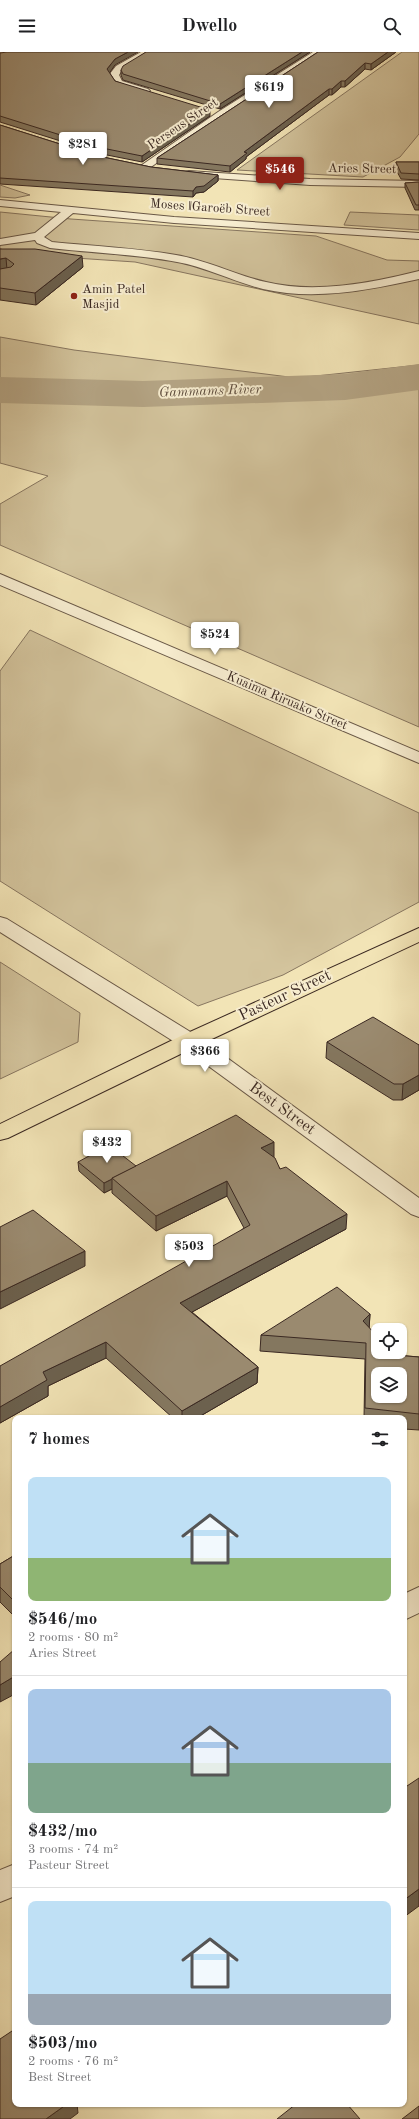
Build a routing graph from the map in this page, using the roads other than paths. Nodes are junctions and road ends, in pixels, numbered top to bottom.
1 (148, 52) edge
2 (319, 52) edge
3 (156, 95) edge
4 (207, 110) edge
5 (221, 114) junction
6 (159, 170) edge
7 (181, 173) edge
8 (419, 184) edge
9 (0, 203) edge
10 (71, 210) junction
11 (38, 236) junction
12 (419, 236) edge
13 (0, 242) edge
14 (419, 275) edge
15 (0, 579) edge
16 (419, 758) edge
17 (0, 923) edge
18 (419, 934) edge
19 (189, 1041) junction
20 (0, 1133) edge
21 (419, 1209) edge
22 (419, 1598) edge
23 (407, 1606) edge
24 (12, 1880) edge
25 (0, 1888) edge

1 - 3 street
2 - 5 street, Perseus Street
4 - 5 street
5 - 6 street, Perseus Street
7 - 8 street, Aries Street
9 - 10 street, Moses ǁGaroëb Street
10 - 11 street
10 - 12 street, Moses ǁGaroëb Street
11 - 13 street
11 - 14 street
15 - 16 street, Kuaima Riruako Street
17 - 19 street, Best Street
18 - 19 main road, Pasteur Street
19 - 20 main road, Pasteur Street
19 - 21 street, Best Street
22 - 23 street
24 - 25 street

